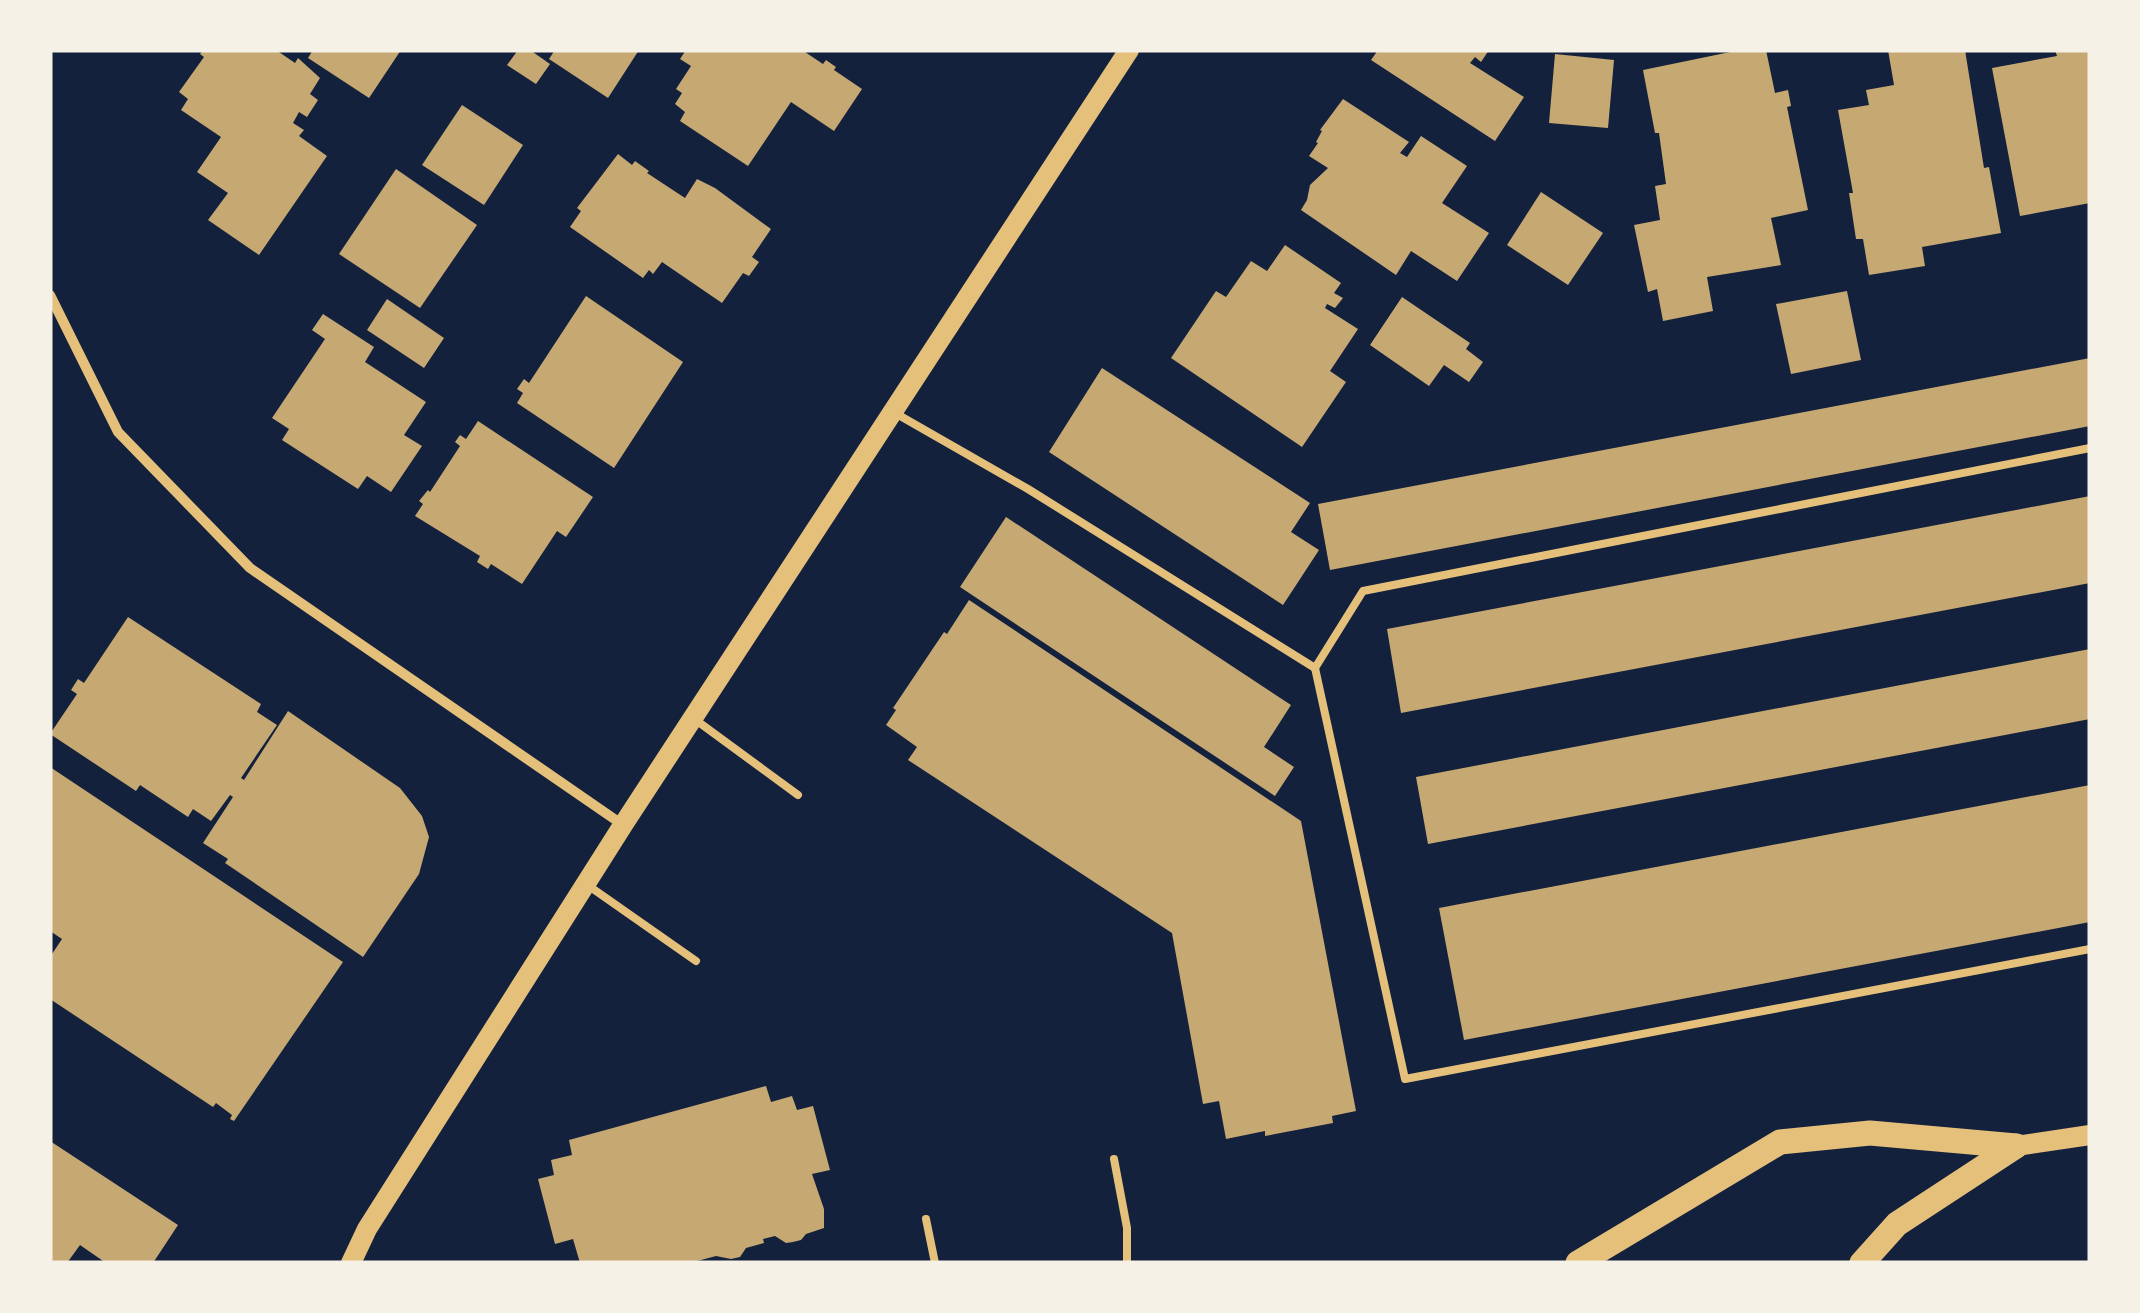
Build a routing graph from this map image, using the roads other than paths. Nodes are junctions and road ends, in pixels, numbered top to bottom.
1 (1129, 50) edge
2 (50, 295) edge
3 (892, 412) junction
4 (2090, 448) edge
5 (1316, 668) junction
6 (693, 718) junction
7 (798, 796) dead end
8 (623, 825) junction
9 (586, 884) junction
10 (2090, 949) edge
11 (696, 961) dead end
12 (2090, 1134) edge
13 (2016, 1146) junction
14 (1114, 1159) dead end
15 (926, 1219) dead end
16 (351, 1263) edge
17 (935, 1263) edge
18 (1127, 1263) edge
19 (1578, 1263) edge
20 (1862, 1263) edge

1 - 3 main road
2 - 8 street
3 - 5 lane
3 - 6 main road
4 - 5 lane
5 - 10 lane
6 - 7 lane
6 - 8 main road
8 - 9 main road
9 - 11 lane
9 - 16 main road
12 - 13 main road
13 - 19 main road
13 - 20 main road
14 - 18 lane
15 - 17 lane

